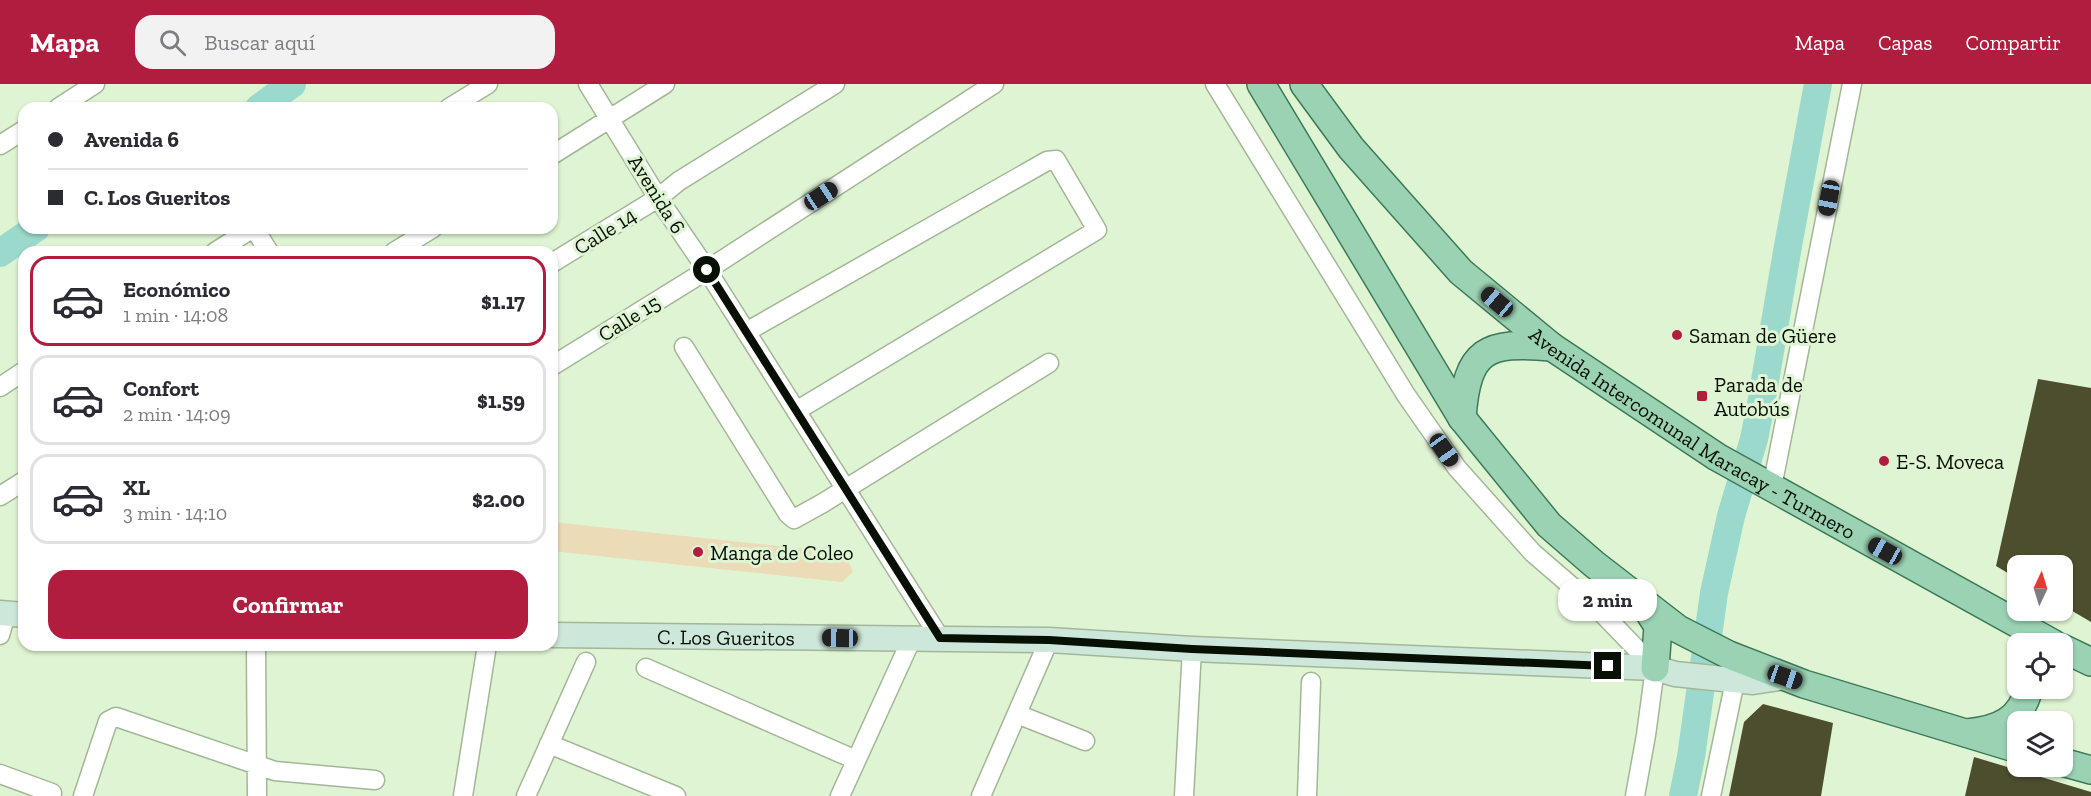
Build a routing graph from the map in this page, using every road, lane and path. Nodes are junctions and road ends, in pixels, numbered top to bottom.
1 (95, 84) edge
2 (488, 84) edge
3 (588, 84) edge
4 (665, 84) edge
5 (835, 84) edge
6 (994, 84) edge
7 (1215, 84) edge
8 (1261, 84) edge
9 (1304, 84) edge
10 (1852, 84) edge
11 (67, 102) edge
12 (459, 102) edge
13 (610, 118) junction
14 (18, 134) edge
15 (0, 145) edge
16 (558, 151) edge
17 (658, 198) junction
18 (244, 234) edge
19 (423, 234) edge
20 (225, 246) edge
21 (404, 246) edge
22 (558, 259) edge
23 (707, 270) junction
24 (746, 332) junction
25 (1552, 347) junction
26 (684, 348) dead end
27 (558, 362) edge
28 (1049, 363) dead end
29 (18, 375) edge
30 (0, 387) edge
31 (796, 411) junction
32 (1462, 418) junction
33 (1763, 482) junction
34 (18, 485) edge
35 (846, 489) junction
36 (0, 496) edge
37 (1645, 605) junction
38 (2030, 633) edge
39 (558, 635) edge
40 (912, 638) junction
41 (940, 638) junction
42 (1049, 640) junction
43 (1192, 649) junction
44 (256, 651) edge
45 (486, 651) edge
46 (2073, 653) edge
47 (586, 662) dead end
48 (2091, 662) edge
49 (646, 668) dead end
50 (1665, 671) junction
51 (1729, 672) junction
52 (1311, 682) dead end
53 (2027, 699) edge
54 (1017, 714) junction
55 (1963, 734) junction
56 (1085, 741) dead end
57 (549, 744) junction
58 (2007, 746) edge
59 (856, 760) junction
60 (257, 765) junction
61 (2073, 765) edge
62 (2091, 770) edge
63 (0, 774) edge
64 (375, 780) dead end
65 (52, 793) dead end
66 (83, 796) edge
67 (257, 796) edge
68 (463, 796) edge
69 (526, 796) edge
70 (676, 796) edge
71 (840, 796) edge
72 (981, 796) edge
73 (1184, 796) edge
74 (1307, 796) edge
75 (1635, 796) edge
76 (1711, 796) edge

1 - 11 street
2 - 12 street
3 - 13 street, Avenida 6
4 - 13 street
5 - 17 street, Calle 14
6 - 23 street, Calle 15
7 - 50 street
8 - 32 main road
9 - 25 main road, Avenida Intercomunal Maracay - Turmero
10 - 33 street
13 - 16 street
13 - 17 street, Avenida 6
14 - 15 street
17 - 22 street, Calle 14
17 - 23 street, Avenida 6
18 - 20 street
19 - 21 street
23 - 24 street, Avenida 6
23 - 27 street, Calle 15
24 - 31 street, Avenida 6
24 - 31 street
25 - 32 main road
25 - 33 main road, Avenida Intercomunal Maracay - Turmero
26 - 35 street
28 - 35 street
29 - 30 street
31 - 35 street, Avenida 6
32 - 37 main road
33 - 38 main road, Avenida Intercomunal Maracay - Turmero
34 - 36 street
35 - 41 street, Avenida 6
37 - 50 main road
37 - 51 main road
39 - 40 street, C. Los Gueritos
40 - 41 street, C. Los Gueritos
40 - 59 street
41 - 42 street, C. Los Gueritos
42 - 43 street, C. Los Gueritos
42 - 54 street
43 - 50 street, C. Los Gueritos
43 - 73 street
44 - 60 street
45 - 68 street
46 - 48 main road
47 - 57 street
49 - 59 street
50 - 51 street, C. Los Gueritos
50 - 75 street
51 - 55 main road
51 - 76 street
52 - 74 street
53 - 55 main road
54 - 56 street
54 - 72 street
55 - 58 main road
57 - 69 street
57 - 70 street
59 - 71 street
60 - 64 street
60 - 66 street
60 - 67 street
61 - 62 main road
63 - 65 street

